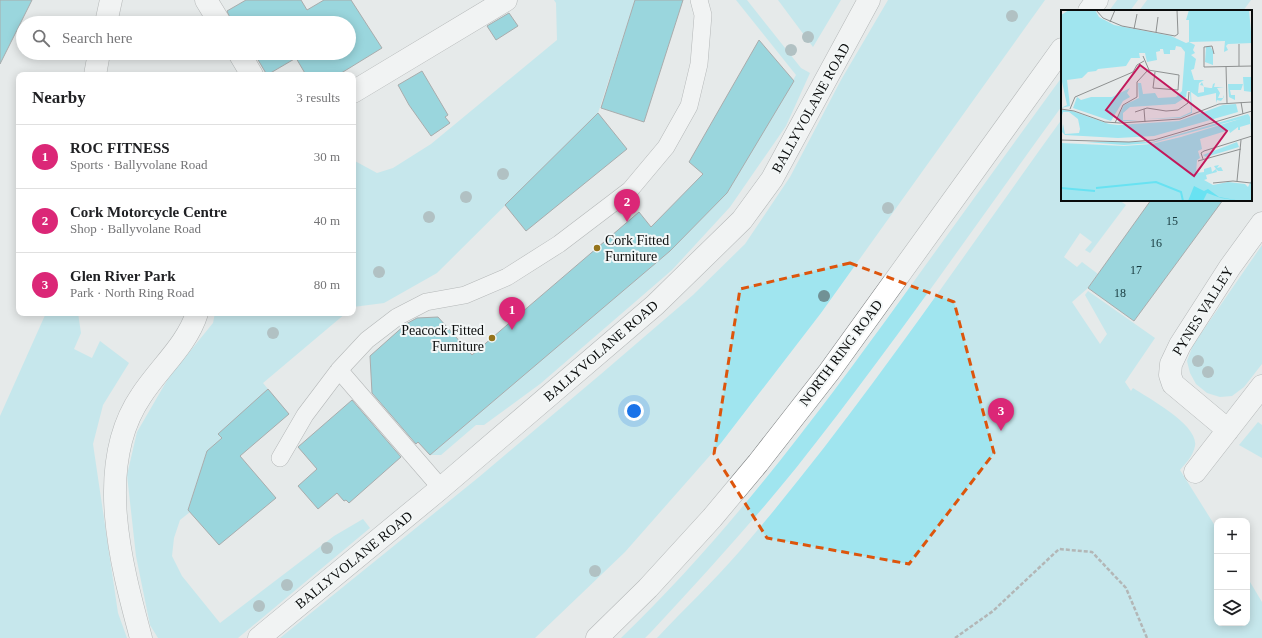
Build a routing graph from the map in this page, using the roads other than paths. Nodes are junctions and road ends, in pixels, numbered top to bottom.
1 (111, 0) edge
2 (206, 0) edge
3 (506, 0) edge
4 (699, 0) edge
5 (870, 0) edge
6 (1097, 0) edge
7 (1090, 10) edge
8 (108, 16) edge
9 (216, 16) edge
10 (1061, 50) edge
11 (98, 60) edge
12 (242, 60) edge
13 (96, 72) edge
14 (250, 72) edge
15 (356, 90) edge
16 (1262, 223) edge
17 (196, 316) edge
18 (339, 370) junction
19 (1262, 386) edge
20 (1228, 430) junction
21 (280, 458) dead end
22 (1195, 472) dead end
23 (441, 488) junction
24 (141, 638) edge
25 (259, 638) edge
26 (597, 638) edge

1 - 8 street
2 - 9 street
3 - 15 street
4 - 18 lane
5 - 23 street, BALLYVOLANE ROAD
6 - 7 street
10 - 26 street, NORTH RING ROAD
11 - 13 street
12 - 14 street
16 - 20 street, PYNES VALLEY
17 - 24 street
18 - 21 lane
18 - 23 lane
19 - 20 street
20 - 22 street
23 - 25 street, BALLYVOLANE ROAD

